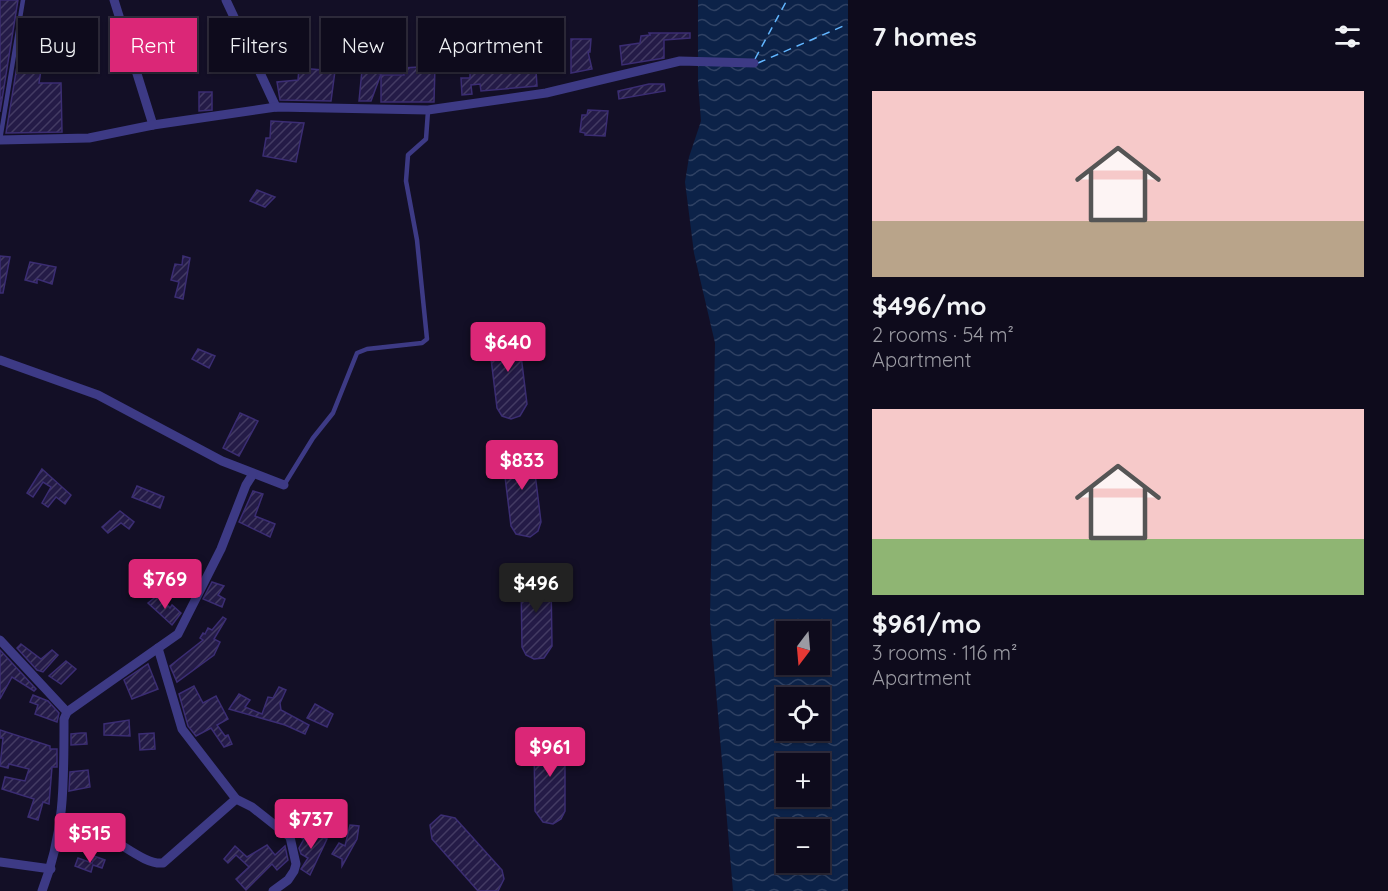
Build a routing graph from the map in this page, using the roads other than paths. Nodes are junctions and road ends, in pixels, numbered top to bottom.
1 (23, 0) edge
2 (114, 0) edge
3 (226, 0) edge
4 (754, 63) dead end
5 (276, 107) junction
6 (428, 110) junction
7 (153, 125) junction
8 (0, 140) edge
9 (0, 360) edge
10 (254, 474) junction
11 (285, 485) joint
12 (0, 639) edge
13 (158, 648) junction
14 (67, 712) junction
15 (236, 799) junction
16 (60, 831) junction
17 (0, 862) edge
18 (51, 869) junction
19 (42, 891) edge
20 (273, 891) edge

1 - 8 lane
2 - 7 street
3 - 5 street
4 - 6 street
5 - 6 street
5 - 7 street
6 - 11 lane
7 - 8 street
9 - 10 street
10 - 11 street
10 - 13 street
12 - 14 street
13 - 14 street
13 - 15 street
14 - 16 street
15 - 16 street
15 - 20 street
16 - 18 street
17 - 18 street
18 - 19 street

